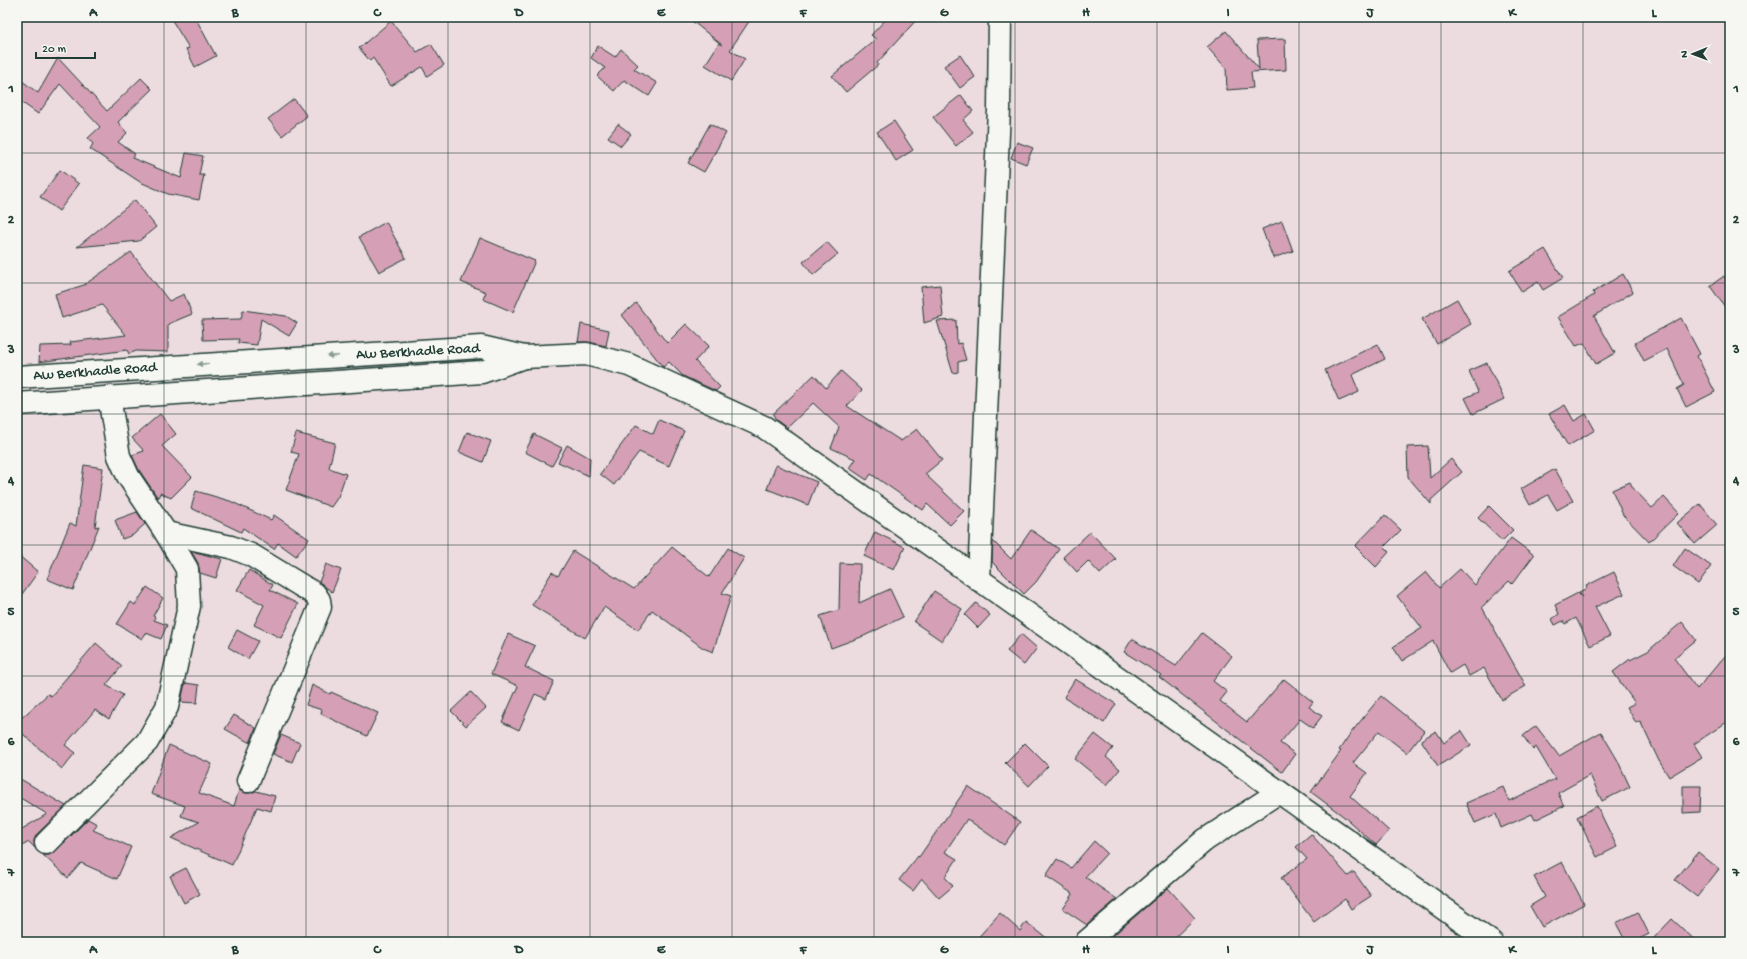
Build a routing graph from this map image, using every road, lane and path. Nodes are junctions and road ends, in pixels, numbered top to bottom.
1 (1000, 17) edge
2 (524, 357) junction
3 (17, 377) edge
4 (109, 397) junction
5 (17, 404) edge
6 (166, 533) junction
7 (979, 580) junction
8 (248, 781) dead end
9 (1279, 792) junction
10 (46, 843) dead end
11 (1086, 942) edge
12 (1491, 942) edge

1 - 7 main road
2 -> 3 main road, Aw Berkhadle Road
2 - 4 main road, Aw Berkhadle Road
2 - 7 main road
4 - 5 main road, Aw Berkhadle Road
4 - 6 main road
6 - 8 main road
6 - 10 main road
7 - 9 main road
9 - 11 main road
9 - 12 main road

